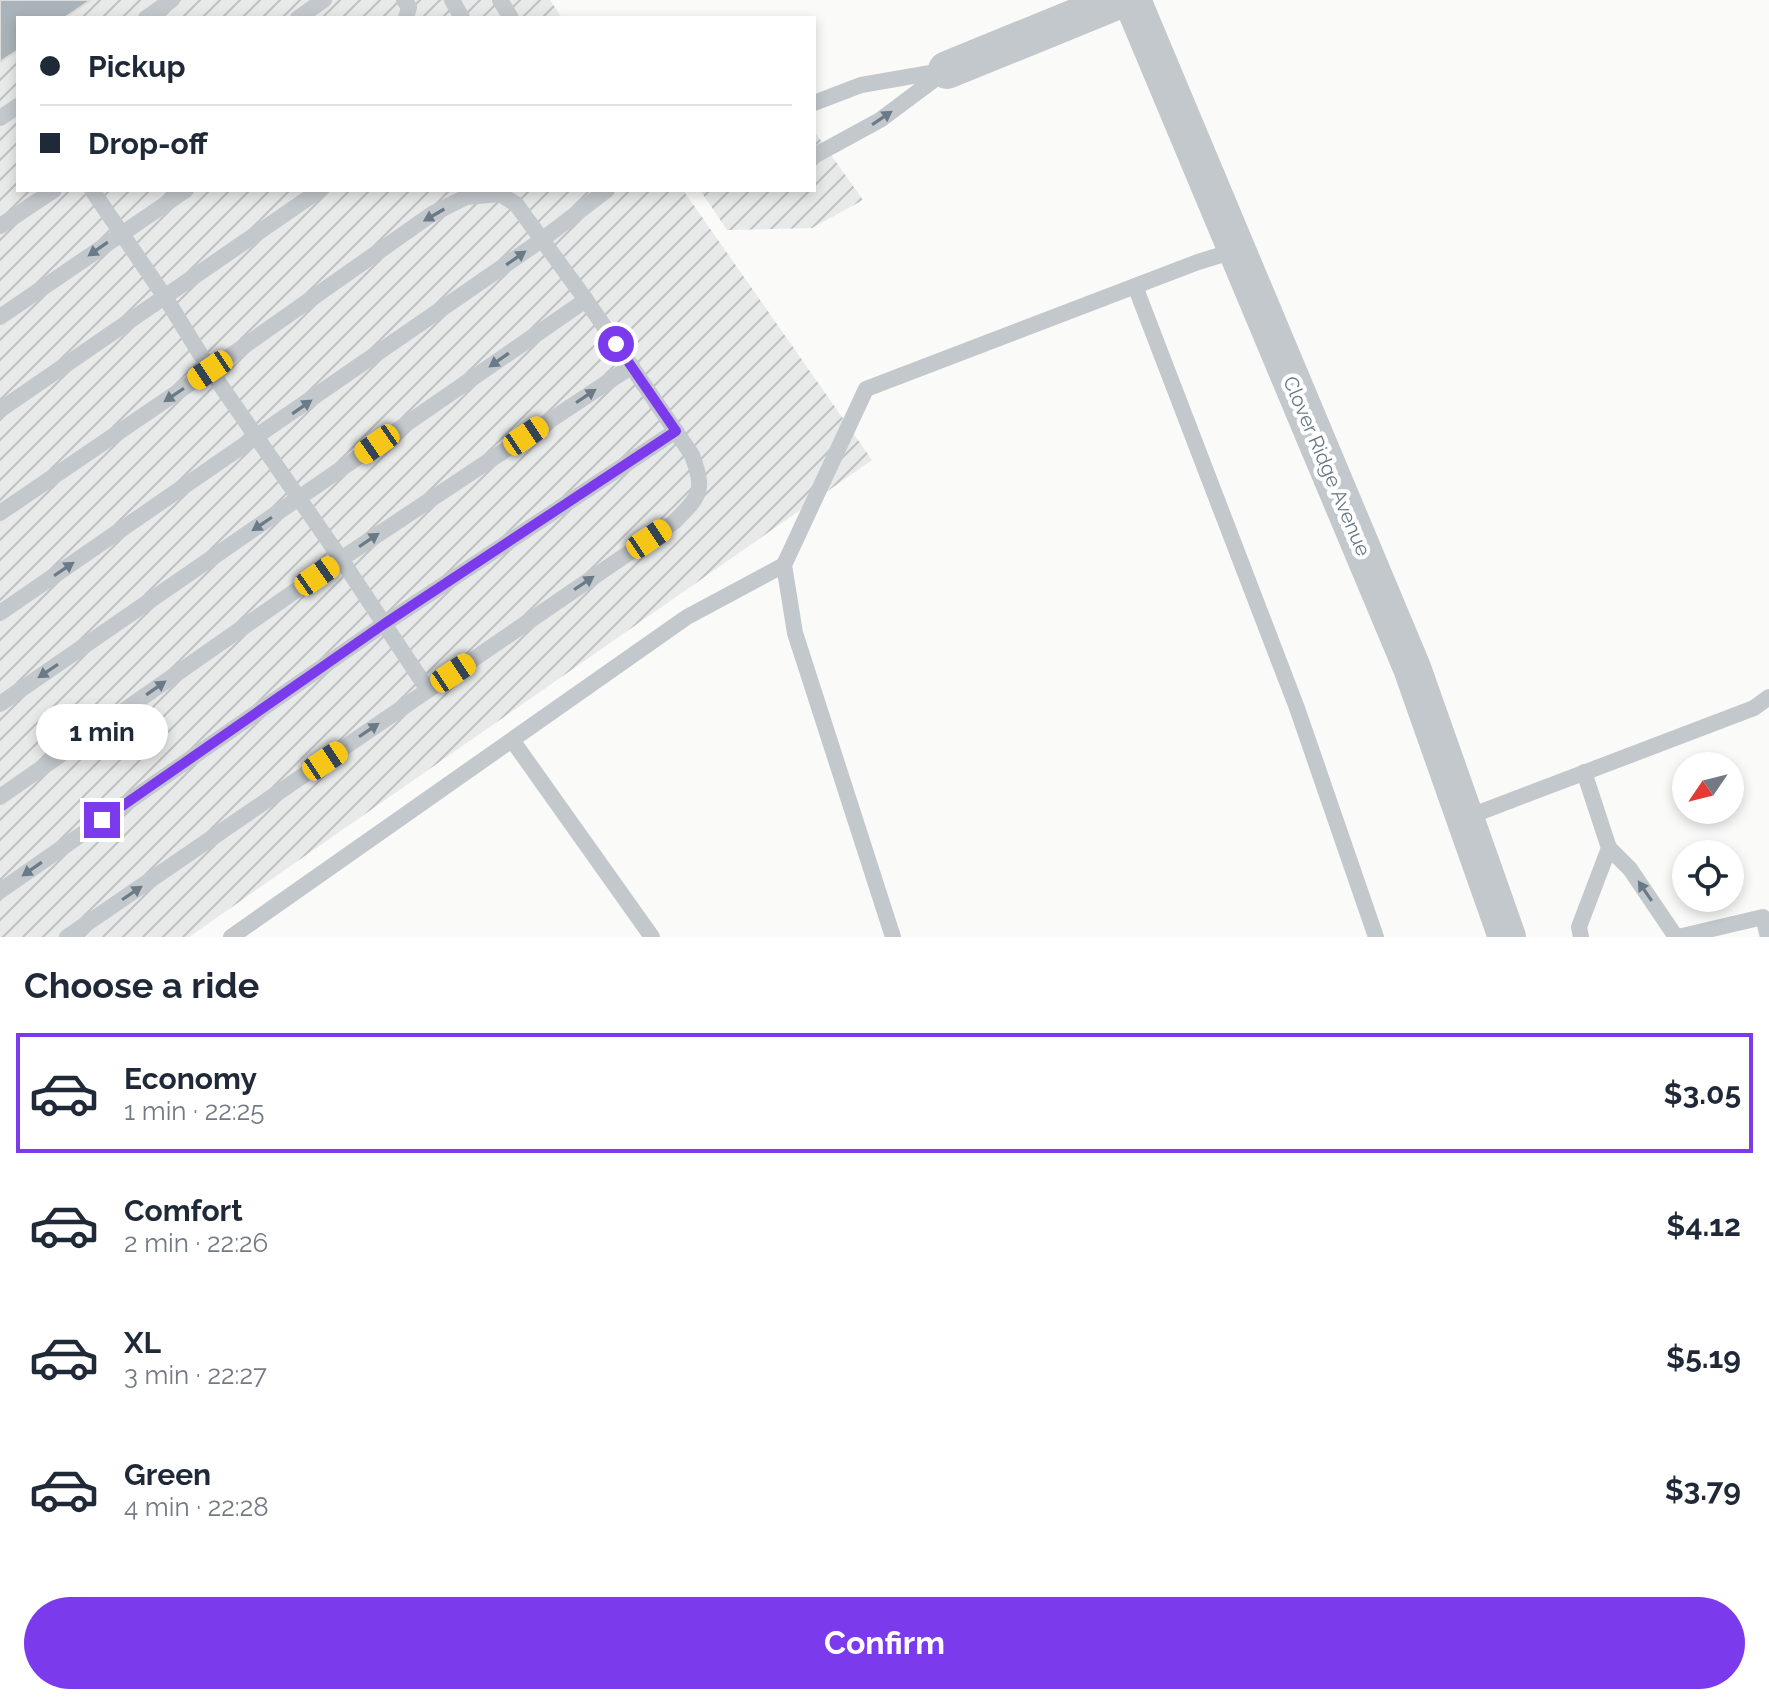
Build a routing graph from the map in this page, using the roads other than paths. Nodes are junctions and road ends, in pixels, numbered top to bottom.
1 (172, 0) edge
2 (324, 0) edge
3 (1119, 0) edge
4 (1132, 0) edge
5 (149, 16) edge
6 (301, 16) edge
7 (947, 70) junction
8 (816, 102) edge
9 (816, 155) edge
10 (51, 192) edge
11 (93, 192) edge
12 (183, 192) edge
13 (317, 192) edge
14 (604, 192) edge
15 (0, 226) edge
16 (121, 233) junction
17 (543, 239) junction
18 (1237, 250) junction
19 (1135, 286) junction
20 (165, 297) junction
21 (586, 300) junction
22 (0, 317) edge
23 (632, 366) junction
24 (210, 370) junction
25 (0, 410) edge
26 (676, 431) junction
27 (257, 438) junction
28 (299, 498) junction
29 (0, 513) edge
30 (341, 559) junction
31 (784, 565) junction
32 (0, 613) edge
33 (384, 624) junction
34 (428, 690) junction
35 (1769, 697) edge
36 (0, 704) edge
37 (512, 740) junction
38 (1584, 772) junction
39 (0, 797) edge
40 (1465, 818) junction
41 (1609, 848) junction
42 (0, 891) edge
43 (67, 937) edge
44 (231, 937) edge
45 (652, 937) edge
46 (893, 937) edge
47 (1376, 937) edge
48 (1507, 937) edge
49 (1581, 937) edge
50 (1677, 937) edge
51 (1768, 937) edge

1 - 5 lane
2 - 6 lane
3 - 7 street
4 - 18 street, Clover Ridge Avenue
7 - 8 lane
9 -> 7 lane
10 - 15 lane
11 - 16 lane
12 - 16 lane
13 - 20 lane
14 - 17 lane
16 - 20 lane
16 -> 22 lane
17 - 21 lane
17 -> 24 lane
27 -> 17 lane
18 - 19 lane
18 - 40 street, Clover Ridge Avenue
19 - 31 lane
19 - 47 lane
20 - 24 lane
20 - 25 lane
21 - 23 lane
21 -> 28 lane
23 - 26 lane
30 -> 23 lane
24 - 27 lane
24 -> 29 lane
26 - 33 lane
34 -> 26 lane
27 - 28 lane
32 -> 27 lane
28 - 30 lane
28 -> 36 lane
30 - 33 lane
39 -> 30 lane
31 - 37 lane
31 - 46 lane
33 - 34 lane
33 -> 42 lane
43 -> 34 lane
35 - 38 lane
37 - 44 lane
37 - 45 lane
38 - 40 lane
38 - 41 lane
40 - 48 street, Clover Ridge Avenue
41 - 49 lane
50 -> 41 lane
50 - 51 lane

